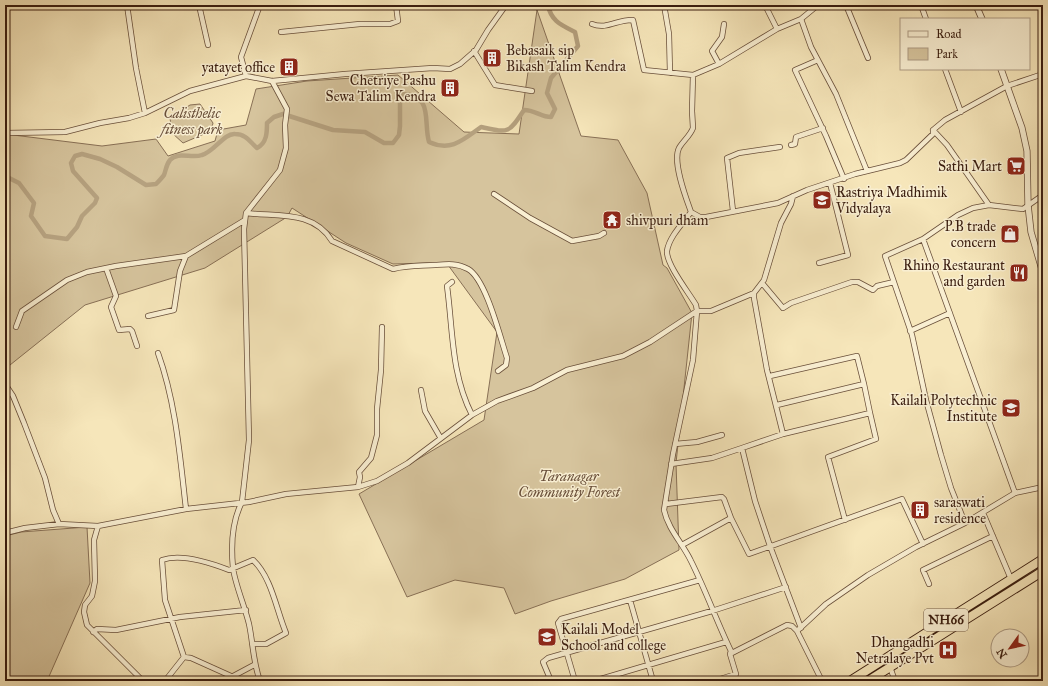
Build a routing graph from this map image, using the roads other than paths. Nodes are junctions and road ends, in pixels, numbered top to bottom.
1 (127, 5) edge
2 (199, 5) edge
3 (260, 5) edge
4 (396, 5) edge
5 (506, 5) edge
6 (664, 5) edge
7 (765, 5) edge
8 (818, 5) edge
9 (846, 5) edge
10 (921, 5) edge
11 (976, 5) edge
12 (926, 18) edge
13 (982, 18) edge
14 (801, 19) junction
15 (592, 24) dead end
16 (724, 24) dead end
17 (777, 29) junction
18 (281, 32) dead end
19 (208, 45) dead end
20 (474, 51) junction
21 (868, 58) dead end
22 (818, 60) junction
23 (719, 64) junction
24 (945, 70) edge
25 (1001, 70) edge
26 (670, 72) junction
27 (1043, 74) edge
28 (693, 75) junction
29 (246, 76) junction
30 (272, 81) junction
31 (1007, 86) junction
32 (532, 91) dead end
33 (962, 112) junction
34 (145, 113) junction
35 (823, 128) junction
36 (933, 130) junction
37 (5, 133) edge
38 (791, 145) dead end
39 (780, 147) dead end
40 (867, 171) junction
41 (844, 179) junction
42 (830, 183) junction
43 (494, 194) dead end
44 (1043, 195) edge
45 (793, 196) junction
46 (989, 205) junction
47 (1028, 205) junction
48 (733, 211) junction
49 (691, 212) junction
50 (246, 213) junction
51 (245, 220) junction
52 (604, 233) dead end
53 (923, 239) junction
54 (1043, 246) edge
55 (1036, 249) junction
56 (186, 256) junction
57 (819, 263) dead end
58 (106, 268) junction
59 (1043, 274) edge
60 (452, 282) dead end
61 (894, 282) junction
62 (762, 283) junction
63 (754, 293) junction
64 (698, 311) junction
65 (950, 313) junction
66 (148, 316) dead end
67 (16, 327) dead end
68 (382, 327) dead end
69 (910, 331) junction
70 (137, 346) dead end
71 (158, 353) dead end
72 (498, 371) dead end
73 (770, 376) junction
74 (5, 384) edge
75 (864, 384) junction
76 (421, 390) dead end
77 (777, 405) junction
78 (870, 413) junction
79 (472, 415) junction
80 (783, 434) junction
81 (722, 435) dead end
82 (440, 437) junction
83 (675, 444) junction
84 (742, 448) junction
85 (671, 464) junction
86 (358, 487) junction
87 (1043, 487) edge
88 (1015, 494) junction
89 (242, 502) junction
90 (666, 504) junction
91 (186, 510) junction
92 (982, 513) junction
93 (732, 518) junction
94 (845, 520) junction
95 (59, 524) junction
96 (965, 524) junction
97 (98, 526) junction
98 (5, 533) edge
99 (993, 536) junction
100 (923, 544) junction
101 (682, 545) junction
102 (770, 546) junction
103 (1043, 559) edge
104 (234, 570) junction
105 (1043, 571) edge
106 (700, 580) junction
107 (1012, 580) junction
108 (929, 584) dead end
109 (786, 587) junction
110 (630, 600) junction
111 (246, 610) junction
112 (712, 611) junction
113 (171, 619) junction
114 (802, 628) junction
115 (639, 631) junction
116 (797, 631) junction
117 (93, 632) junction
118 (726, 642) junction
119 (253, 644) junction
120 (567, 652) junction
121 (730, 654) junction
122 (184, 657) junction
123 (649, 664) junction
124 (254, 665) junction
125 (890, 667) junction
126 (231, 676) junction
127 (17, 681) edge
128 (28, 681) edge
129 (143, 681) edge
130 (165, 681) edge
131 (224, 681) edge
132 (260, 681) edge
133 (551, 681) edge
134 (575, 681) edge
135 (594, 681) edge
136 (653, 681) edge
137 (714, 681) edge
138 (822, 681) edge
139 (850, 681) edge
140 (868, 681) edge
141 (895, 681) edge

1 - 34 street
2 - 19 street
3 - 29 street
4 - 18 street
5 - 20 street
6 - 26 street
7 - 17 street
8 - 14 street
9 - 21 street
10 - 12 street
11 - 13 street
14 - 17 street
14 - 22 street
15 - 26 street
16 - 23 street
17 - 23 street
20 - 30 street
20 - 32 street
22 - 35 street
22 - 40 street
23 - 28 street
24 - 33 street
25 - 31 street
26 - 28 street
27 - 31 street
28 - 49 street
29 - 30 street
29 - 34 street
30 - 50 street
31 - 33 street
31 - 47 street
33 - 36 street
34 - 37 street
35 - 38 street
35 - 41 street
36 - 40 street
36 - 46 street
39 - 48 street
40 - 41 street
41 - 42 street
42 - 45 street
42 - 57 street
43 - 52 street
44 - 47 street
45 - 48 street
45 - 62 street
46 - 47 street
46 - 53 street
47 - 55 street
48 - 49 street
49 - 64 street
50 - 51 street
50 - 72 street
51 - 56 street
51 - 89 street
53 - 61 street
53 - 65 street
54 - 55 street
55 - 59 street
56 - 58 street
56 - 66 street
58 - 67 street
58 - 70 street
60 - 79 street
61 - 62 street
61 - 69 street
62 - 63 street
63 - 64 street
63 - 73 street
64 - 79 street
64 - 83 street
65 - 69 street
65 - 88 street
68 - 86 street
69 - 96 street
71 - 91 street
73 - 75 street
73 - 77 street
74 - 95 street
75 - 77 street
75 - 78 street
76 - 82 street
77 - 80 street
78 - 80 street
78 - 94 street
79 - 82 street
80 - 84 street
81 - 83 street
82 - 86 street
83 - 85 street
84 - 85 street
84 - 102 street
85 - 90 street
86 - 89 street
87 - 88 street
88 - 92 street
89 - 91 street
89 - 104 street
90 - 93 street
90 - 101 street
91 - 97 street
92 - 96 street
92 - 99 street
93 - 101 street
93 - 102 street
94 - 100 street
94 - 102 street
95 - 97 street
95 - 98 street
96 - 100 street
97 - 117 street
99 - 107 street
99 - 108 street
100 - 114 street
101 - 106 street
102 - 109 street
103 - 107 highway, NH66
104 - 111 street
104 - 113 street
104 - 119 street
105 - 125 highway, NH66
106 - 110 street
106 - 112 street
107 - 139 highway, NH66
109 - 112 street
109 - 114 street
110 - 115 street
110 - 120 street
111 - 113 street
111 - 119 street
112 - 115 street
112 - 118 street
113 - 117 street
113 - 122 street
114 - 116 street
115 - 120 street
115 - 123 street
116 - 121 street
116 - 138 street
117 - 129 street
118 - 121 street
118 - 123 street
119 - 124 street
120 - 133 street
120 - 134 street
121 - 137 street
122 - 126 street
122 - 130 street
123 - 135 street
123 - 136 street
124 - 126 street
124 - 132 street
125 - 140 highway, NH66
125 - 141 street
126 - 131 street
127 - 128 street

